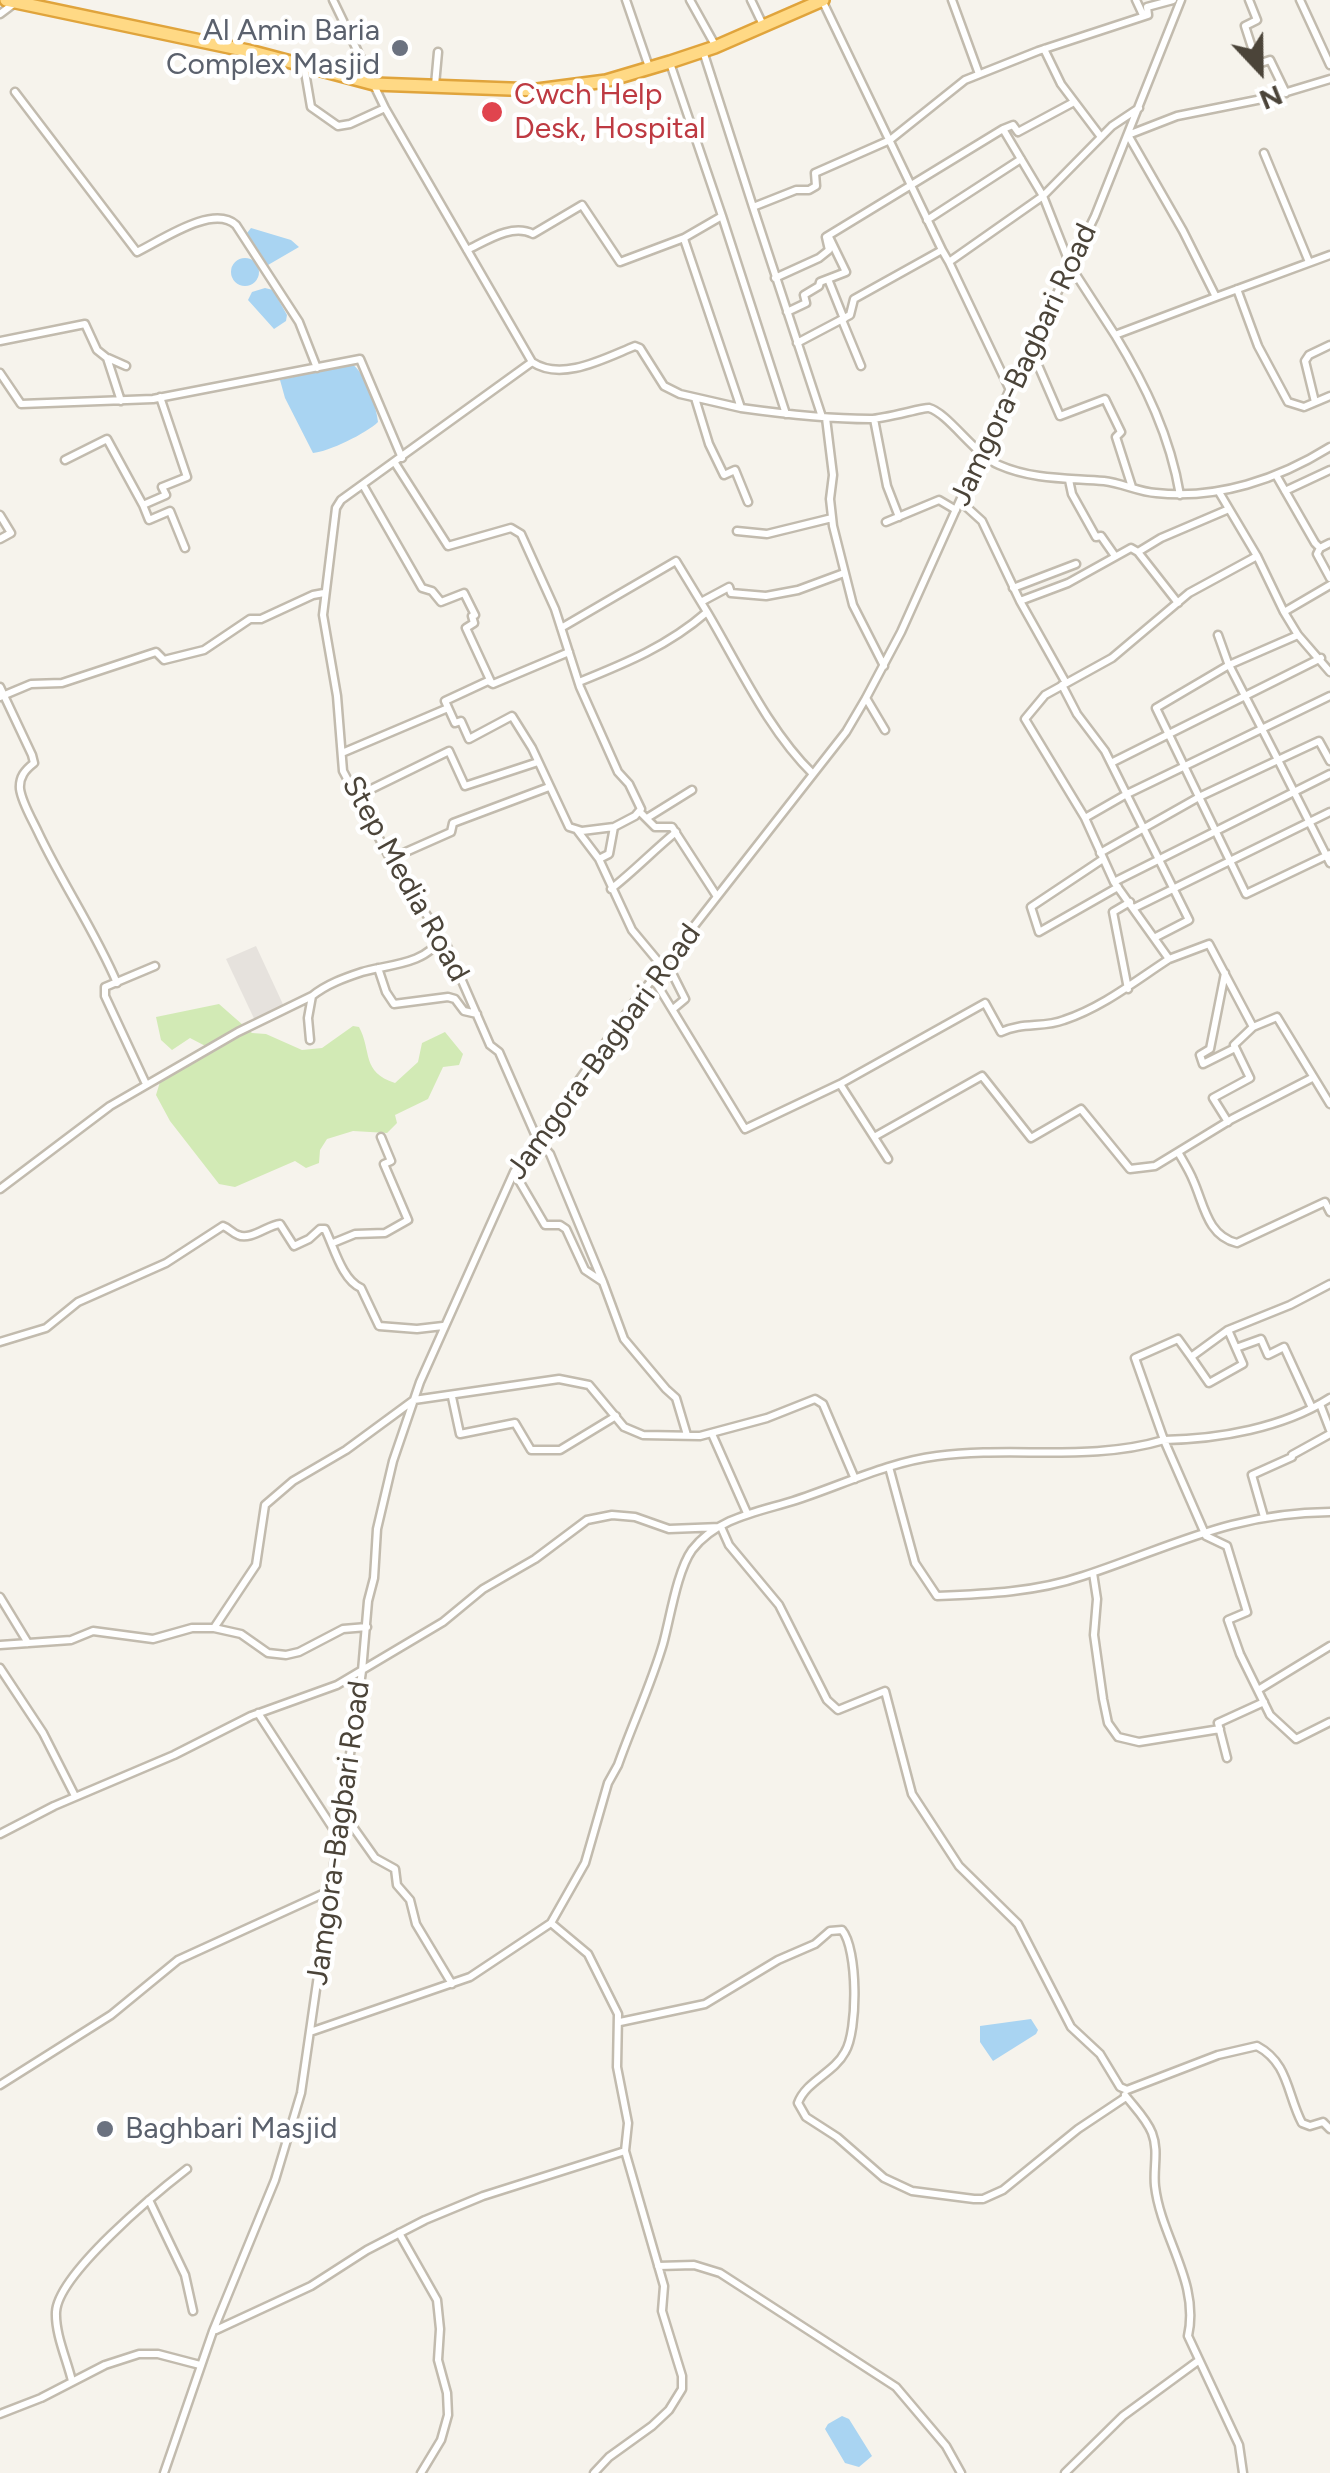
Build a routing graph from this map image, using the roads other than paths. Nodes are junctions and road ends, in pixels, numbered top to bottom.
1 (333, 0) edge
2 (626, 0) edge
3 (690, 0) edge
4 (750, 0) edge
5 (822, 0) edge
6 (952, 0) edge
7 (1136, 0) edge
8 (1173, 0) edge
9 (1182, 0) edge
10 (1248, 0) edge
11 (1300, 0) edge
12 (12, 1) edge
13 (0, 14) edge
14 (1142, 15) junction
15 (763, 26) junction
16 (1326, 46) edge
17 (709, 49) junction
18 (1044, 49) junction
19 (438, 52) dead end
20 (670, 62) junction
21 (1330, 65) edge
22 (304, 66) junction
23 (649, 68) junction
24 (979, 74) junction
25 (1330, 79) edge
26 (374, 84) junction
27 (435, 86) junction
28 (15, 92) dead end
29 (1286, 92) junction
30 (1074, 102) junction
31 (1140, 107) junction
32 (385, 108) junction
33 (1003, 130) junction
34 (1128, 134) junction
35 (1101, 137) junction
36 (890, 140) junction
37 (1264, 153) dead end
38 (1021, 159) junction
39 (912, 187) junction
40 (1044, 196) junction
41 (753, 207) junction
42 (722, 216) junction
43 (927, 220) junction
44 (829, 236) junction
45 (684, 238) junction
46 (466, 250) junction
47 (942, 250) junction
48 (1330, 255) edge
49 (949, 262) junction
50 (1310, 262) junction
51 (1070, 266) junction
52 (775, 278) junction
53 (828, 279) junction
54 (1236, 289) junction
55 (1216, 296) junction
56 (786, 312) junction
57 (843, 319) junction
58 (1115, 334) junction
59 (0, 341) edge
60 (797, 343) junction
61 (1330, 345) edge
62 (1031, 349) junction
63 (107, 358) junction
64 (532, 362) junction
65 (126, 366) dead end
66 (861, 366) dead end
67 (317, 368) junction
68 (0, 373) edge
69 (1010, 389) junction
70 (1330, 396) edge
71 (694, 397) junction
72 (160, 398) junction
73 (122, 402) junction
74 (1315, 402) junction
75 (741, 408) junction
76 (786, 414) junction
77 (824, 417) junction
78 (874, 419) junction
79 (1330, 447) edge
80 (981, 455) junction
81 (65, 460) dead end
82 (399, 460) junction
83 (1330, 470) edge
84 (1276, 474) junction
85 (1069, 480) junction
86 (363, 485) junction
87 (1132, 488) junction
88 (1285, 491) junction
89 (1219, 492) junction
90 (1180, 495) junction
91 (960, 501) junction
92 (748, 502) dead end
93 (142, 505) junction
94 (1230, 509) junction
95 (956, 510) junction
96 (0, 515) edge
97 (899, 516) junction
98 (832, 518) junction
99 (886, 522) dead end
100 (737, 531) dead end
101 (0, 539) edge
102 (1330, 542) edge
103 (184, 548) dead end
104 (1320, 548) junction
105 (1138, 552) junction
106 (1257, 556) junction
107 (1115, 557) junction
108 (1076, 564) dead end
109 (844, 573) junction
110 (1330, 582) edge
111 (1013, 588) junction
112 (324, 594) junction
113 (1020, 601) junction
114 (701, 602) junction
115 (1178, 603) junction
116 (707, 612) junction
117 (1284, 612) junction
118 (561, 628) junction
119 (1298, 634) junction
120 (1218, 635) dead end
121 (569, 652) junction
122 (1320, 658) junction
123 (1229, 665) junction
124 (884, 666) junction
125 (1330, 672) edge
126 (578, 682) junction
127 (492, 683) junction
128 (1064, 684) junction
129 (2, 693) edge
130 (1245, 696) junction
131 (1330, 696) edge
132 (866, 698) junction
133 (448, 708) junction
134 (1262, 729) junction
135 (885, 730) dead end
136 (1168, 736) junction
137 (1330, 736) edge
138 (1318, 742) junction
139 (342, 753) junction
140 (1278, 760) junction
141 (1330, 761) edge
142 (538, 762) junction
143 (1111, 764) junction
144 (1183, 767) junction
145 (813, 774) junction
146 (1330, 774) edge
147 (550, 787) junction
148 (692, 790) dead end
149 (1294, 791) junction
150 (1126, 795) junction
151 (355, 797) junction
152 (1199, 798) junction
153 (1330, 812) edge
154 (644, 815) junction
155 (1085, 818) junction
156 (1310, 822) junction
157 (614, 827) junction
158 (1142, 827) junction
159 (577, 830) junction
160 (1216, 830) junction
161 (676, 832) junction
162 (1102, 856) junction
163 (1329, 858) edge
164 (390, 859) junction
165 (599, 859) junction
166 (1158, 859) junction
167 (1231, 861) junction
168 (1116, 884) junction
169 (611, 889) junction
170 (1173, 890) junction
171 (716, 895) junction
172 (1132, 905) junction
173 (439, 938) junction
174 (1154, 938) junction
175 (1169, 959) junction
176 (664, 964) junction
177 (155, 966) dead end
178 (378, 968) junction
179 (1226, 973) junction
180 (653, 978) junction
181 (117, 983) junction
182 (1128, 989) junction
183 (312, 996) junction
184 (672, 1008) junction
185 (477, 1014) junction
186 (1253, 1027) junction
187 (310, 1040) dead end
188 (1235, 1048) junction
189 (1312, 1078) junction
190 (146, 1084) junction
191 (840, 1084) junction
192 (1330, 1104) edge
193 (1228, 1122) junction
194 (874, 1136) junction
195 (381, 1137) dead end
196 (538, 1140) junction
197 (1178, 1152) junction
198 (888, 1159) dead end
199 (514, 1172) junction
200 (0, 1189) edge
201 (1330, 1212) edge
202 (332, 1243) junction
203 (602, 1282) junction
204 (1330, 1284) edge
205 (444, 1326) junction
206 (1228, 1330) junction
207 (0, 1342) edge
208 (1236, 1348) junction
209 (1191, 1357) junction
210 (452, 1397) junction
211 (1330, 1398) edge
212 (414, 1400) junction
213 (1316, 1406) junction
214 (616, 1416) junction
215 (1330, 1432) edge
216 (712, 1434) junction
217 (687, 1435) junction
218 (1164, 1440) junction
219 (889, 1466) junction
220 (855, 1480) junction
221 (1330, 1512) edge
222 (747, 1513) junction
223 (1264, 1517) junction
224 (721, 1527) junction
225 (1204, 1531) junction
226 (1093, 1572) junction
227 (0, 1597) edge
228 (366, 1627) junction
229 (214, 1628) junction
230 (28, 1643) junction
231 (0, 1646) edge
232 (1330, 1646) edge
233 (0, 1668) edge
234 (362, 1671) junction
235 (1258, 1690) junction
236 (1264, 1702) junction
237 (258, 1712) junction
238 (1330, 1722) edge
239 (1220, 1729) junction
240 (1227, 1758) dead end
241 (75, 1796) junction
242 (338, 1829) junction
243 (0, 1834) edge
244 (328, 1892) junction
245 (551, 1923) junction
246 (452, 1984) junction
247 (620, 2022) junction
248 (312, 2032) junction
249 (0, 2085) edge
250 (1124, 2093) junction
251 (1330, 2129) edge
252 (625, 2151) junction
253 (186, 2169) dead end
254 (149, 2200) junction
255 (399, 2233) junction
256 (658, 2266) junction
257 (193, 2311) dead end
258 (213, 2331) junction
259 (1198, 2361) junction
260 (200, 2365) junction
261 (72, 2381) junction
262 (0, 2414) edge
263 (164, 2473) edge
264 (421, 2473) edge
265 (594, 2473) edge
266 (961, 2473) edge
267 (1065, 2473) edge
268 (1243, 2473) edge

1 - 26 street
2 - 23 street
3 - 17 street
4 - 15 street
5 - 15 highway
5 - 36 street
6 - 24 street
7 - 14 street
8 - 14 street
9 - 31 street, Jamgora-Bagbari Road
10 - 29 street
11 - 16 street
12 - 13 street
12 - 22 highway
14 - 18 street
15 - 17 highway
16 - 21 street
17 - 20 highway
17 - 41 street
18 - 24 street
18 - 30 street
19 - 27 street
20 - 23 highway
20 - 42 street
22 - 26 highway
22 - 32 street
23 - 27 highway
24 - 36 street
25 - 29 street
26 - 27 highway
26 - 32 street
28 - 67 street
29 - 34 street
30 - 33 street
30 - 35 street
31 - 34 street, Jamgora-Bagbari Road
31 - 35 street
32 - 46 street
33 - 38 street
33 - 39 street
34 - 51 street, Jamgora-Bagbari Road
34 - 55 street
35 - 40 street
36 - 39 street
36 - 41 street
37 - 50 street
38 - 40 street
38 - 43 street
39 - 43 street
39 - 44 street
40 - 49 street
40 - 51 street
41 - 52 street
42 - 45 street
42 - 76 street
43 - 47 street
44 - 52 street
44 - 53 street
45 - 46 street
45 - 75 street
46 - 64 street
47 - 49 street
47 - 57 street
48 - 50 street
49 - 69 street
50 - 54 street
51 - 58 street
51 - 62 street, Jamgora-Bagbari Road
52 - 56 street
53 - 56 street
53 - 57 street
54 - 55 street
54 - 74 street
55 - 58 street
56 - 60 street
57 - 60 street
57 - 66 street
58 - 90 street
59 - 63 street
60 - 77 street
61 - 74 street
62 - 69 street, Jamgora-Bagbari Road
62 - 87 street
63 - 65 street
63 - 73 street
64 - 71 street
64 - 82 street, Step Media Road
67 - 72 street
67 - 82 street
68 - 73 street
69 - 80 street, Jamgora-Bagbari Road
70 - 74 street
71 - 75 street
71 - 92 street
72 - 73 street
72 - 93 street
75 - 76 street
76 - 77 street
77 - 78 street
77 - 98 street
78 - 80 street
78 - 97 street
79 - 84 street
80 - 85 street
80 - 91 street, Jamgora-Bagbari Road
81 - 93 street
82 - 86 street, Step Media Road
82 - 118 street
83 - 88 street
84 - 88 street
84 - 89 street
85 - 87 street
85 - 107 street
86 - 112 street, Step Media Road
86 - 127 street
87 - 90 street
88 - 104 street
89 - 90 street
89 - 94 street
91 - 95 street, Jamgora-Bagbari Road
91 - 111 street
93 - 103 street
94 - 105 street
94 - 106 street
95 - 97 street
95 - 124 street, Jamgora-Bagbari Road
96 - 101 street
97 - 99 street
98 - 100 street
98 - 109 street
102 - 104 street
104 - 110 street
105 - 107 street
105 - 115 street
106 - 115 street
106 - 117 street
107 - 113 street
108 - 111 street
109 - 114 street
109 - 124 street
110 - 117 street
111 - 113 street
112 - 129 street
112 - 139 street, Step Media Road
113 - 128 street
114 - 116 street
114 - 118 street
115 - 128 street
116 - 126 street
116 - 145 street
117 - 119 street
118 - 121 street
119 - 122 street
119 - 123 street
120 - 123 street
121 - 126 street
121 - 127 street
122 - 125 street
122 - 130 street
123 - 130 street
123 - 136 street
124 - 132 street, Jamgora-Bagbari Road
126 - 154 street
127 - 133 street
128 - 143 street
128 - 155 street
129 - 181 street
130 - 134 street
130 - 136 street
131 - 134 street
132 - 135 street
132 - 145 street, Jamgora-Bagbari Road
133 - 139 street
133 - 142 street
134 - 140 street
134 - 144 street
136 - 143 street
136 - 144 street
137 - 138 street
138 - 140 street
138 - 141 street
139 - 151 street, Step Media Road
140 - 149 street
140 - 152 street
142 - 147 street
142 - 151 street
143 - 150 street
144 - 150 street
144 - 152 street
145 - 171 street, Jamgora-Bagbari Road
146 - 149 street
147 - 159 street
147 - 164 street
148 - 154 street
149 - 156 street
149 - 160 street
150 - 155 street
150 - 158 street
151 - 164 street, Step Media Road
152 - 158 street
152 - 160 street
153 - 156 street
154 - 157 street
154 - 161 street
155 - 162 street
156 - 163 street
156 - 167 street
157 - 159 street
157 - 165 street
158 - 162 street
158 - 166 street
159 - 165 street
160 - 166 street
160 - 167 street
161 - 169 street
161 - 171 street
162 - 168 street
162 - 168 street
163 - 167 street
164 - 173 street, Step Media Road
165 - 169 street
166 - 168 street
166 - 170 street
167 - 170 street
168 - 172 street
169 - 176 street
170 - 172 street
170 - 174 street
171 - 176 street, Jamgora-Bagbari Road
172 - 174 street
172 - 182 street
173 - 178 street
173 - 185 street, Step Media Road
174 - 175 street
175 - 179 street
175 - 182 street
176 - 180 street, Jamgora-Bagbari Road
176 - 184 street
177 - 181 street
178 - 183 street
178 - 185 street
179 - 186 street
179 - 188 street
180 - 184 street
180 - 196 street, Jamgora-Bagbari Road
181 - 190 street
182 - 191 street
183 - 187 street
183 - 190 street
184 - 191 street
185 - 196 street, Step Media Road
186 - 188 street
186 - 189 street
188 - 193 street
189 - 192 street
189 - 193 street
190 - 200 street
191 - 194 street
193 - 197 street
194 - 197 street
194 - 198 street
195 - 202 street
196 - 199 street, Jamgora-Bagbari Road
196 - 203 street, Step Media Road
197 - 201 street
199 - 203 street
199 - 205 street, Jamgora-Bagbari Road
202 - 205 street
202 - 207 street
203 - 217 street
204 - 206 street
205 - 212 street, Jamgora-Bagbari Road
206 - 208 street
206 - 209 street
208 - 209 street
208 - 213 street
209 - 218 street
210 - 212 street
210 - 214 street
210 - 214 street
211 - 213 street
212 - 228 street, Jamgora-Bagbari Road
212 - 229 street
213 - 215 street
213 - 218 street
214 - 217 street
215 - 223 street
216 - 217 street
216 - 220 street
216 - 222 street
218 - 219 street
218 - 225 street
219 - 220 street
219 - 226 street
220 - 222 street
221 - 223 street
222 - 224 street
223 - 225 street
224 - 234 street
224 - 245 street
224 - 250 street
225 - 226 street
225 - 235 street
226 - 239 street
227 - 230 street
228 - 229 street
228 - 234 street, Jamgora-Bagbari Road
229 - 230 street
230 - 231 street
232 - 235 street
233 - 241 street
234 - 237 street
234 - 242 street, Jamgora-Bagbari Road
235 - 236 street
236 - 238 street
236 - 239 street
237 - 241 street
237 - 242 street
239 - 240 street
241 - 243 street
242 - 244 street, Jamgora-Bagbari Road
242 - 246 street
244 - 248 street, Jamgora-Bagbari Road
244 - 249 street
245 - 246 street
245 - 247 street
246 - 248 street
247 - 250 street
247 - 252 street
248 - 258 street, Jamgora-Bagbari Road
250 - 251 street
250 - 259 street
252 - 255 street
252 - 256 street
253 - 254 street
254 - 257 street
254 - 261 street
255 - 258 street
255 - 264 street
256 - 265 street
256 - 266 street
258 - 260 street, Jamgora-Bagbari Road
259 - 267 street
259 - 268 street
260 - 261 street
260 - 263 street, Jamgora-Bagbari Road
261 - 262 street

